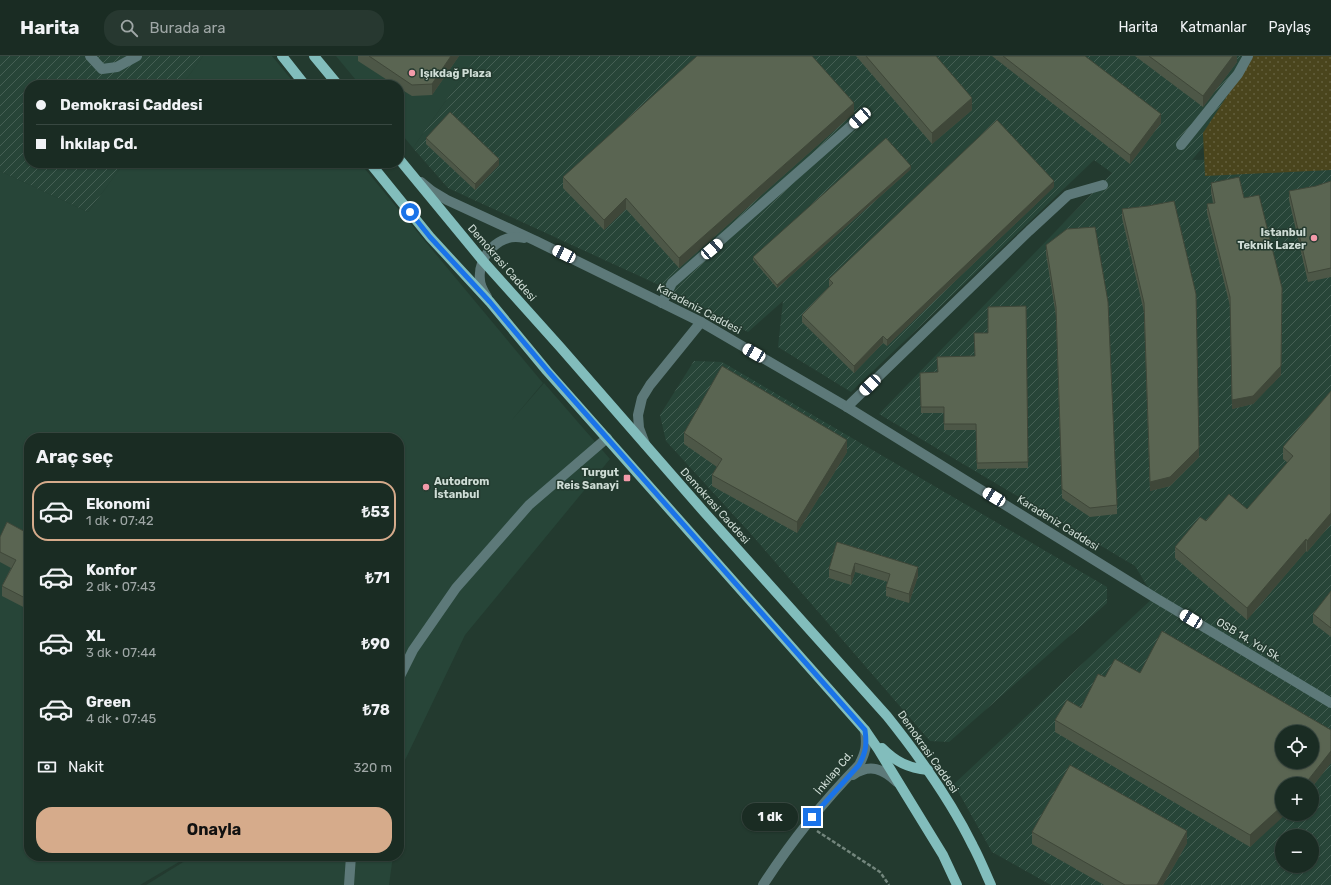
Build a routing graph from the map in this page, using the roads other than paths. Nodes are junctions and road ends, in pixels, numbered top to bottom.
1 (90, 56) edge
2 (137, 56) edge
3 (282, 56) edge
4 (314, 56) edge
5 (1248, 56) edge
6 (302, 80) edge
7 (334, 80) edge
8 (860, 118) dead end
9 (1181, 145) dead end
10 (404, 165) edge
11 (374, 168) edge
12 (411, 174) junction
13 (1103, 185) dead end
14 (536, 241) junction
15 (483, 261) junction
16 (490, 302) junction
17 (662, 303) junction
18 (701, 322) junction
19 (847, 406) junction
20 (607, 438) junction
21 (645, 444) junction
22 (1154, 597) joint
23 (404, 668) edge
24 (1331, 703) edge
25 (865, 730) junction
26 (928, 770) junction
27 (845, 780) junction
28 (900, 784) junction
29 (350, 861) edge
30 (348, 885) edge
31 (763, 885) edge
32 (957, 885) edge
33 (991, 885) edge

1 - 2 street
3 - 6 main road
4 - 7 main road
5 - 9 street
8 - 17 street
10 - 12 main road, Demokrasi Caddesi
11 - 16 main road
12 - 14 street, Karadeniz Caddesi
12 - 15 main road, Demokrasi Caddesi
13 - 19 street
14 - 15 street, Karadeniz Caddesi
14 - 17 street, Karadeniz Caddesi
15 - 16 street, Karadeniz Caddesi
15 - 21 main road, Demokrasi Caddesi
16 - 20 main road
17 - 18 street, Karadeniz Caddesi
18 - 19 street, Karadeniz Caddesi
18 - 21 street
19 - 22 street, Karadeniz Caddesi
20 - 23 street
20 - 25 main road
21 - 26 main road, Demokrasi Caddesi
22 - 24 street, OSB 14. Yol Sk.
25 - 26 main road
25 - 27 street, İnkılap Cd.
25 - 28 main road
26 - 33 main road, Demokrasi Caddesi
27 - 28 street
27 - 31 street, İnkılap Cd.
28 - 32 main road
29 - 30 street

